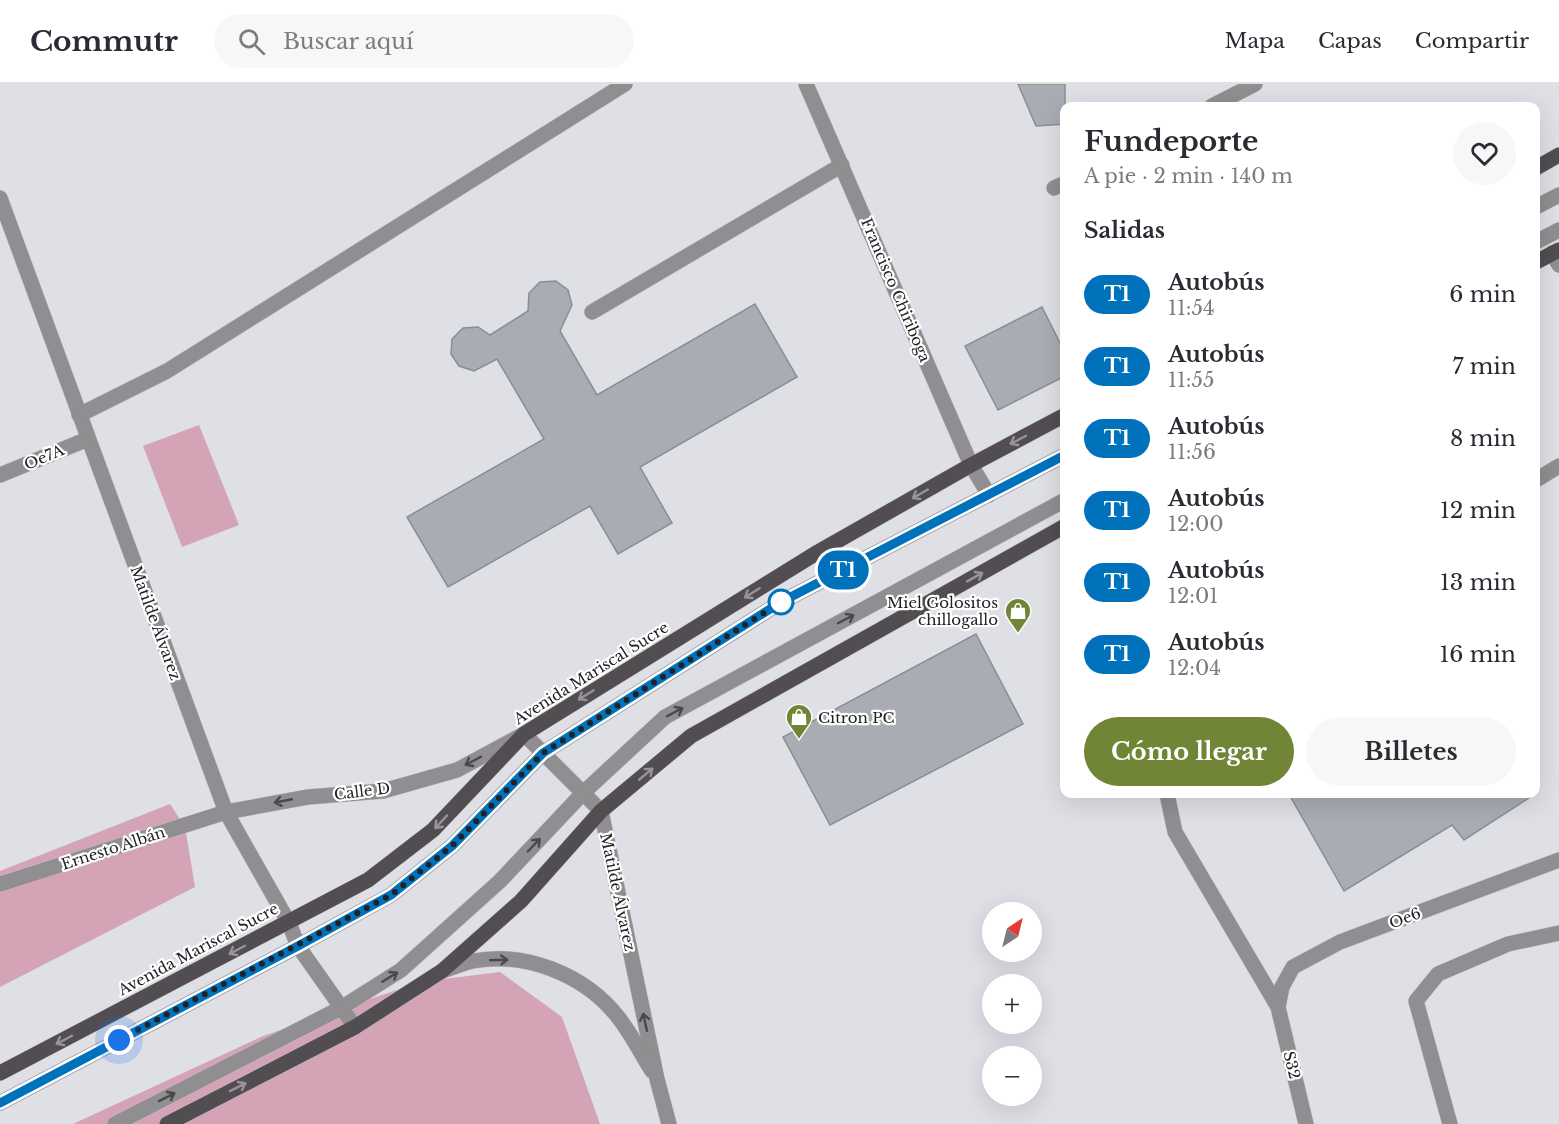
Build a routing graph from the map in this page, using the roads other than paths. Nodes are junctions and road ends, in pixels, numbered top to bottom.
1 (625, 84) edge
2 (806, 84) edge
3 (1255, 84) edge
4 (1220, 102) edge
5 (1559, 156) edge
6 (842, 165) junction
7 (1540, 166) edge
8 (1559, 195) edge
9 (0, 198) edge
10 (1540, 205) edge
11 (1559, 230) edge
12 (1540, 240) edge
13 (1557, 256) edge
14 (1540, 261) edge
15 (592, 312) dead end
16 (79, 415) junction
17 (1060, 418) edge
18 (88, 439) junction
19 (1060, 458) edge
20 (971, 465) junction
21 (1559, 466) edge
22 (0, 475) edge
23 (1540, 478) edge
24 (989, 495) junction
25 (1060, 503) edge
26 (1060, 529) edge
27 (524, 734) junction
28 (543, 753) junction
29 (583, 793) junction
30 (1168, 798) edge
31 (601, 811) junction
32 (226, 812) junction
33 (1559, 860) edge
34 (0, 884) edge
35 (289, 922) junction
36 (1559, 933) edge
37 (298, 946) junction
38 (442, 971) junction
39 (1278, 1007) junction
40 (341, 1008) junction
41 (355, 1027) junction
42 (0, 1073) edge
43 (657, 1079) junction
44 (0, 1103) edge
45 (115, 1124) edge
46 (167, 1124) edge
47 (669, 1124) edge
48 (1306, 1124) edge
49 (1450, 1124) edge

1 - 16 street
2 - 6 street, Francisco Chiriboga
3 - 4 street
5 - 7 main road
6 - 15 street
6 - 20 street, Francisco Chiriboga
8 - 10 street
9 - 16 street, Matilde Álvarez
11 - 12 street
13 - 14 main road
16 - 18 street, Matilde Álvarez
17 -> 20 main road, Avenida Mariscal Sucre
18 - 22 street, Oe7A
18 - 32 street, Matilde Álvarez
19 - 24 street
20 - 24 street, Francisco Chiriboga
20 -> 27 main road, Avenida Mariscal Sucre
21 - 23 street
24 - 28 street
29 -> 25 street
31 -> 26 main road
27 - 28 street, Matilde Álvarez
27 -> 32 street, Calle D
27 -> 35 main road, Avenida Mariscal Sucre
28 - 29 street, Matilde Álvarez
28 - 37 street
29 - 31 street, Matilde Álvarez
40 -> 29 street
30 - 39 street
31 - 38 main road
43 -> 31 street, Matilde Álvarez
32 - 34 street, Ernesto Albán
32 - 35 street, Matilde Álvarez
33 - 39 street, Oe6
35 - 37 street, Matilde Álvarez
35 -> 42 main road, Avenida Mariscal Sucre
36 - 49 street
37 - 40 street, Matilde Álvarez
37 - 44 street
38 - 41 main road
38 -> 43 street, Matilde Álvarez
39 - 48 street, S32
40 - 41 street, Matilde Álvarez
45 -> 40 street
46 -> 41 main road
43 - 47 street, Matilde Álvarez

